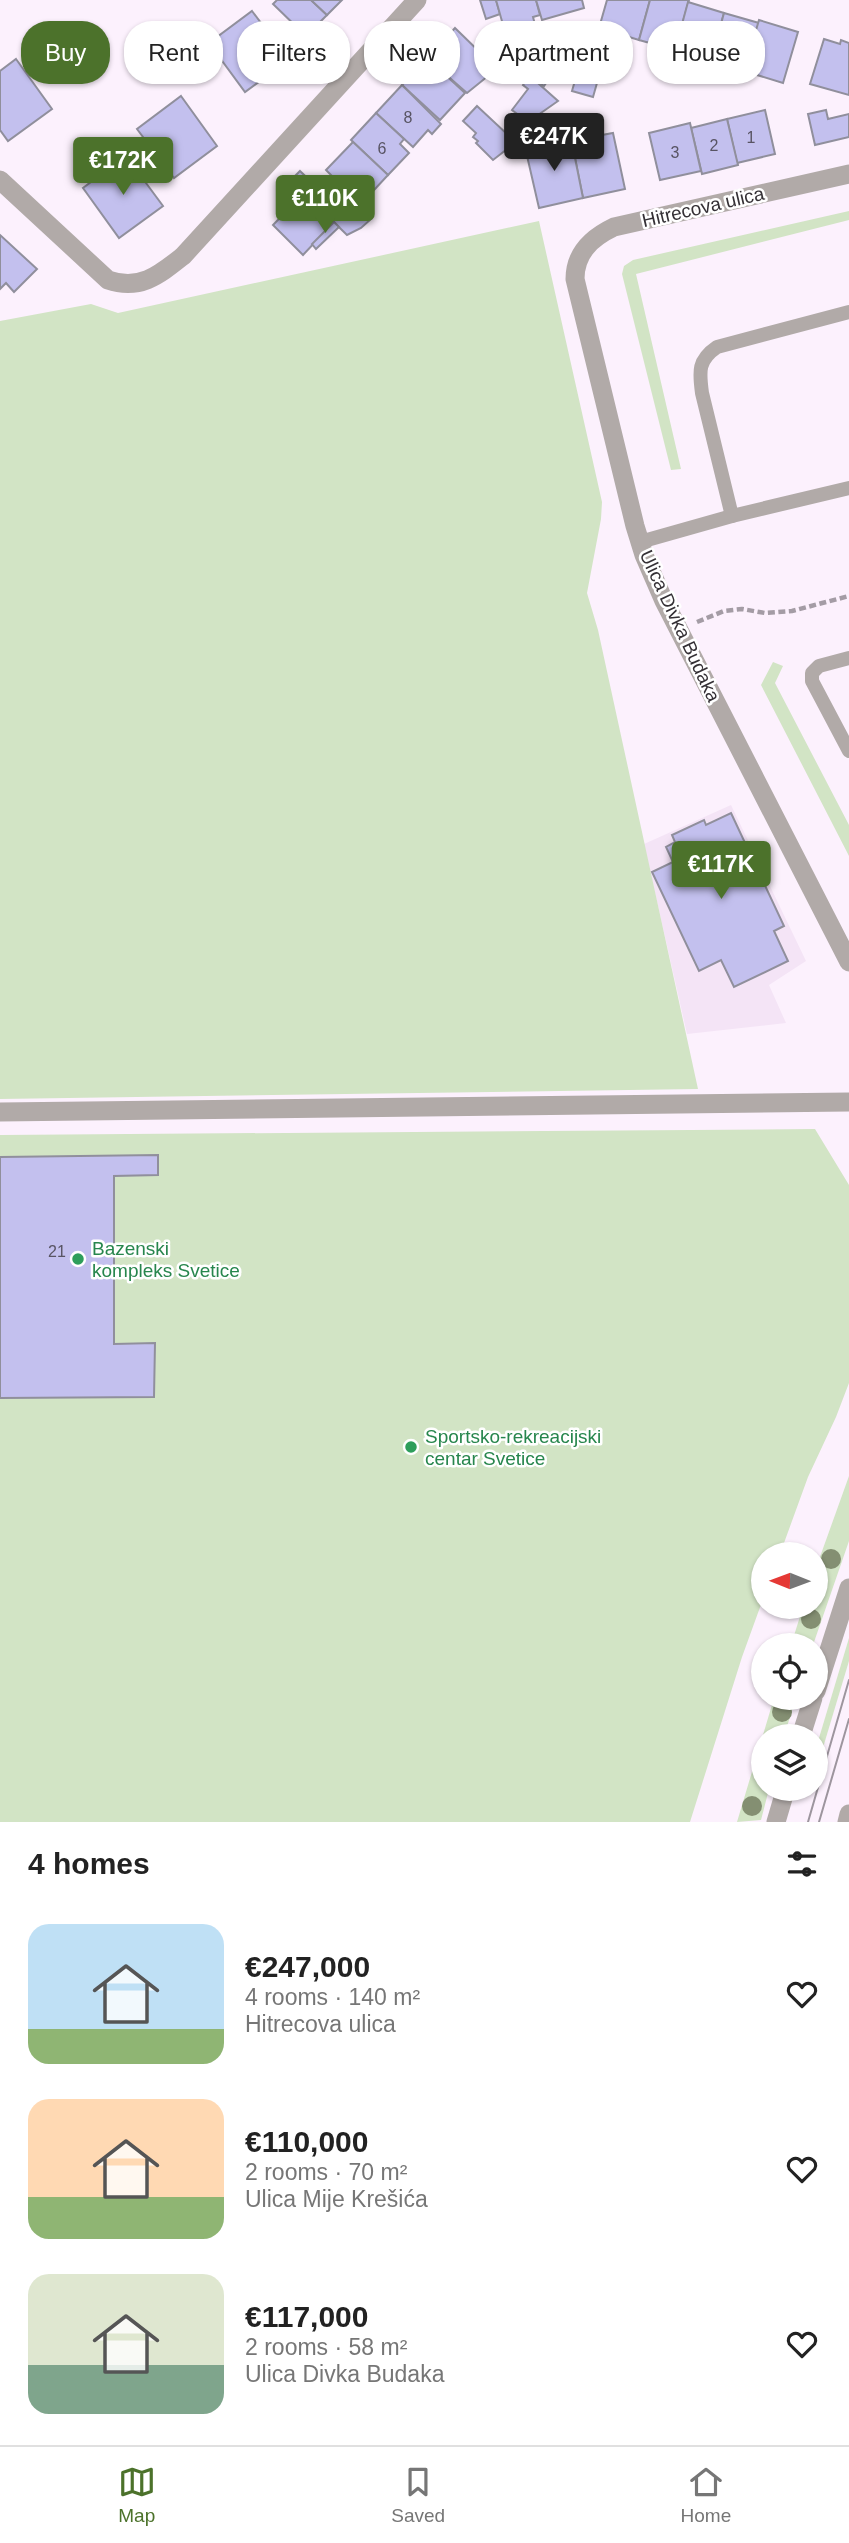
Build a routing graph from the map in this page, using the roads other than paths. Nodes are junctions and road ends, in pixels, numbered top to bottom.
1 (417, 0) edge
2 (849, 174) edge
3 (0, 180) edge
4 (575, 267) joint
5 (849, 312) edge
6 (849, 488) edge
7 (732, 516) junction
8 (640, 542) junction
9 (849, 659) edge
10 (849, 751) edge
11 (849, 962) edge
12 (849, 1102) edge
13 (0, 1112) edge
14 (849, 1588) edge
15 (828, 1654) edge
16 (782, 1801) edge
17 (849, 1814) edge
18 (776, 1822) edge
19 (847, 1822) edge

1 - 3 street
2 - 4 street, Hitrecova ulica
4 - 8 street, Ulica Divka Budaka
5 - 7 lane
6 - 7 lane
7 - 8 lane
8 - 11 street, Ulica Divka Budaka
9 - 10 lane
12 - 13 street
14 - 15 street
16 - 18 street
17 - 19 street

